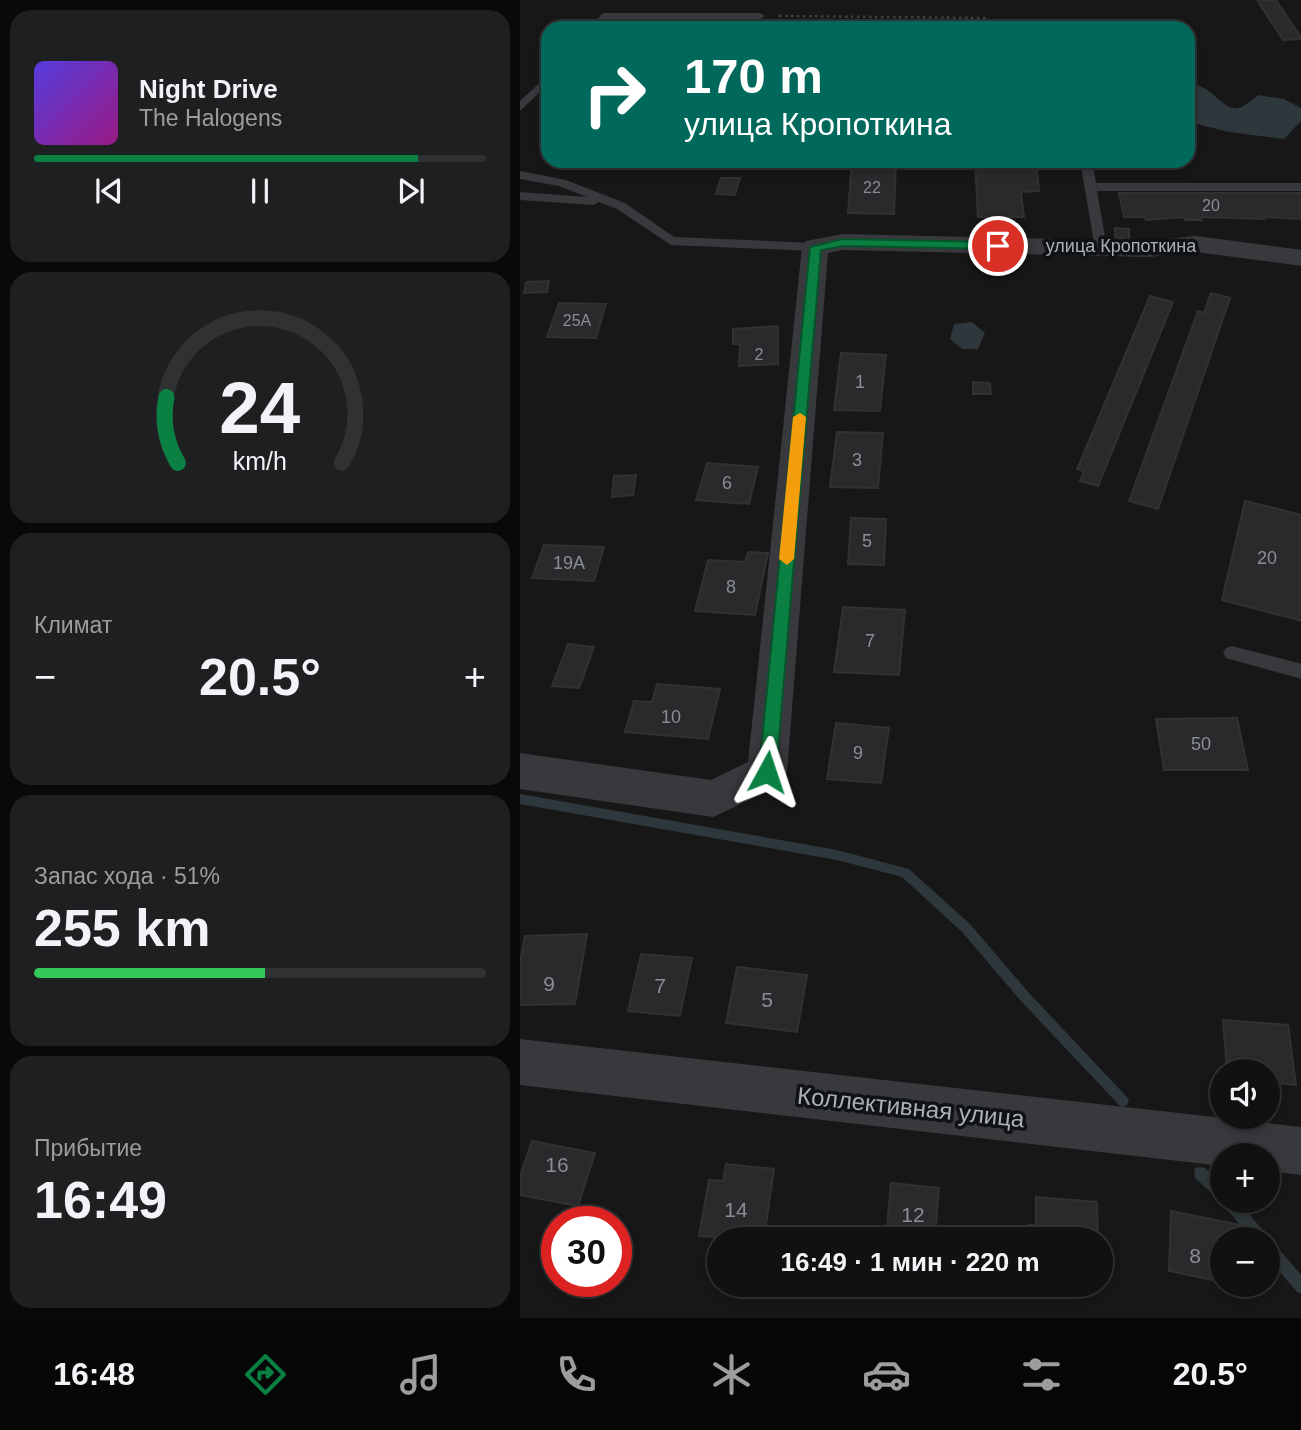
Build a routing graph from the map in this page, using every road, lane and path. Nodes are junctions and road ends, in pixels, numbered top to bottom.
1 (760, 16) joint
2 (989, 18) dead end
3 (599, 21) edge
4 (541, 86) edge
5 (520, 108) edge
6 (1087, 168) edge
7 (520, 175) edge
8 (1091, 187) junction
9 (1301, 187) edge
10 (520, 196) edge
11 (611, 202) junction
12 (815, 247) junction
13 (1101, 248) junction
14 (1301, 258) edge
15 (1232, 653) dead end
16 (1301, 672) edge
17 (520, 771) edge
18 (520, 1062) edge
19 (1301, 1151) edge

1 - 2 path
1 - 3 lane
4 - 5 lane
6 - 8 lane
7 - 11 lane
8 - 9 lane
8 - 13 lane
10 - 11 lane
11 - 12 lane
12 - 13 street, улица Кропоткина
12 - 17 street
13 - 14 street, улица Кропоткина
15 - 16 lane
18 - 19 street, Коллективная улица

